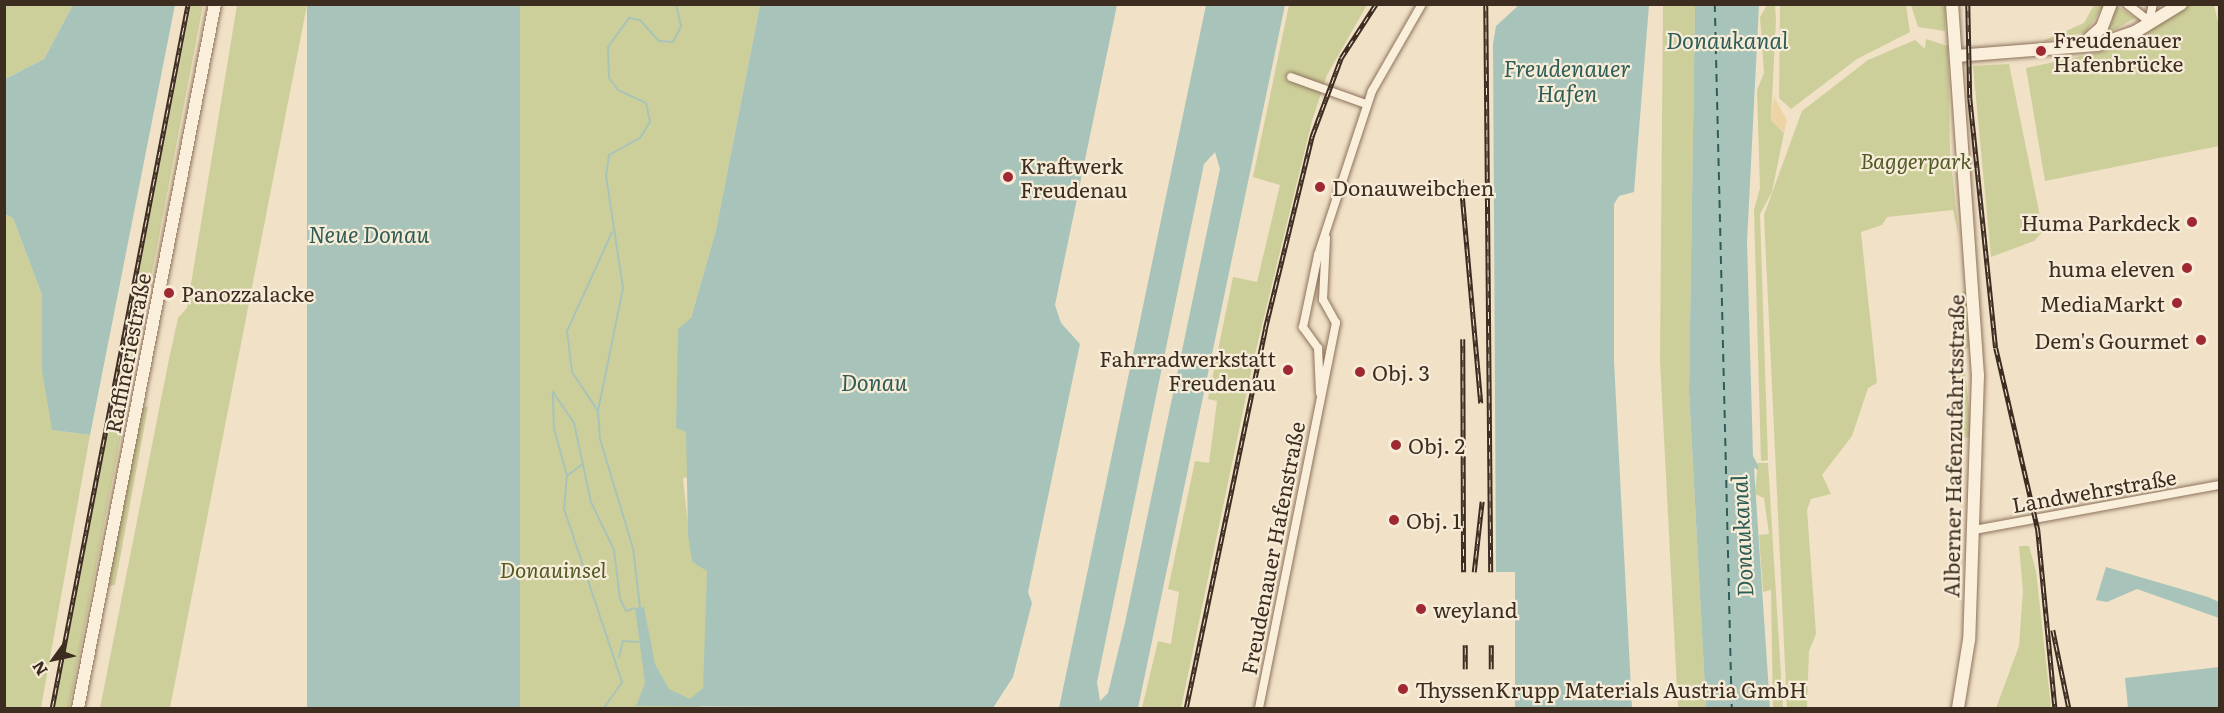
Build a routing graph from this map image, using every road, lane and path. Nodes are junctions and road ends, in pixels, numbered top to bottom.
1 (215, 4) edge
2 (1422, 4) edge
3 (1952, 4) edge
4 (2112, 4) edge
5 (2127, 4) edge
6 (2153, 4) edge
7 (2181, 4) edge
8 (2149, 21) junction
9 (2080, 46) junction
10 (1956, 56) junction
11 (1291, 76) dead end
12 (1366, 104) junction
13 (1326, 238) junction
14 (1326, 308) junction
15 (1308, 311) junction
16 (1331, 336) junction
17 (1311, 339) junction
18 (1321, 394) junction
19 (2220, 486) edge
20 (1974, 530) junction
21 (78, 708) edge
22 (1259, 708) edge
23 (1958, 708) edge

1 - 21 street, Raffineriestraße
2 - 12 street, Freudenauer Hafenstraße
3 - 10 street, Alberner Hafenzufahrtsstraße
4 - 9 street
5 - 8 street
6 - 8 street
7 - 8 street
8 - 9 street
9 - 10 street
10 - 20 street, Alberner Hafenzufahrtsstraße
11 - 12 street
12 - 13 street, Freudenauer Hafenstraße
13 - 14 street, Freudenauer Hafenstraße
13 - 15 street, Freudenauer Hafenstraße
14 - 15 street
14 - 16 street, Freudenauer Hafenstraße
15 - 17 street, Freudenauer Hafenstraße
16 - 17 street
16 - 18 street, Freudenauer Hafenstraße
17 - 18 street, Freudenauer Hafenstraße
18 - 22 street, Freudenauer Hafenstraße
19 - 20 street, Landwehrstraße
20 - 23 street, Alberner Hafenzufahrtsstraße

